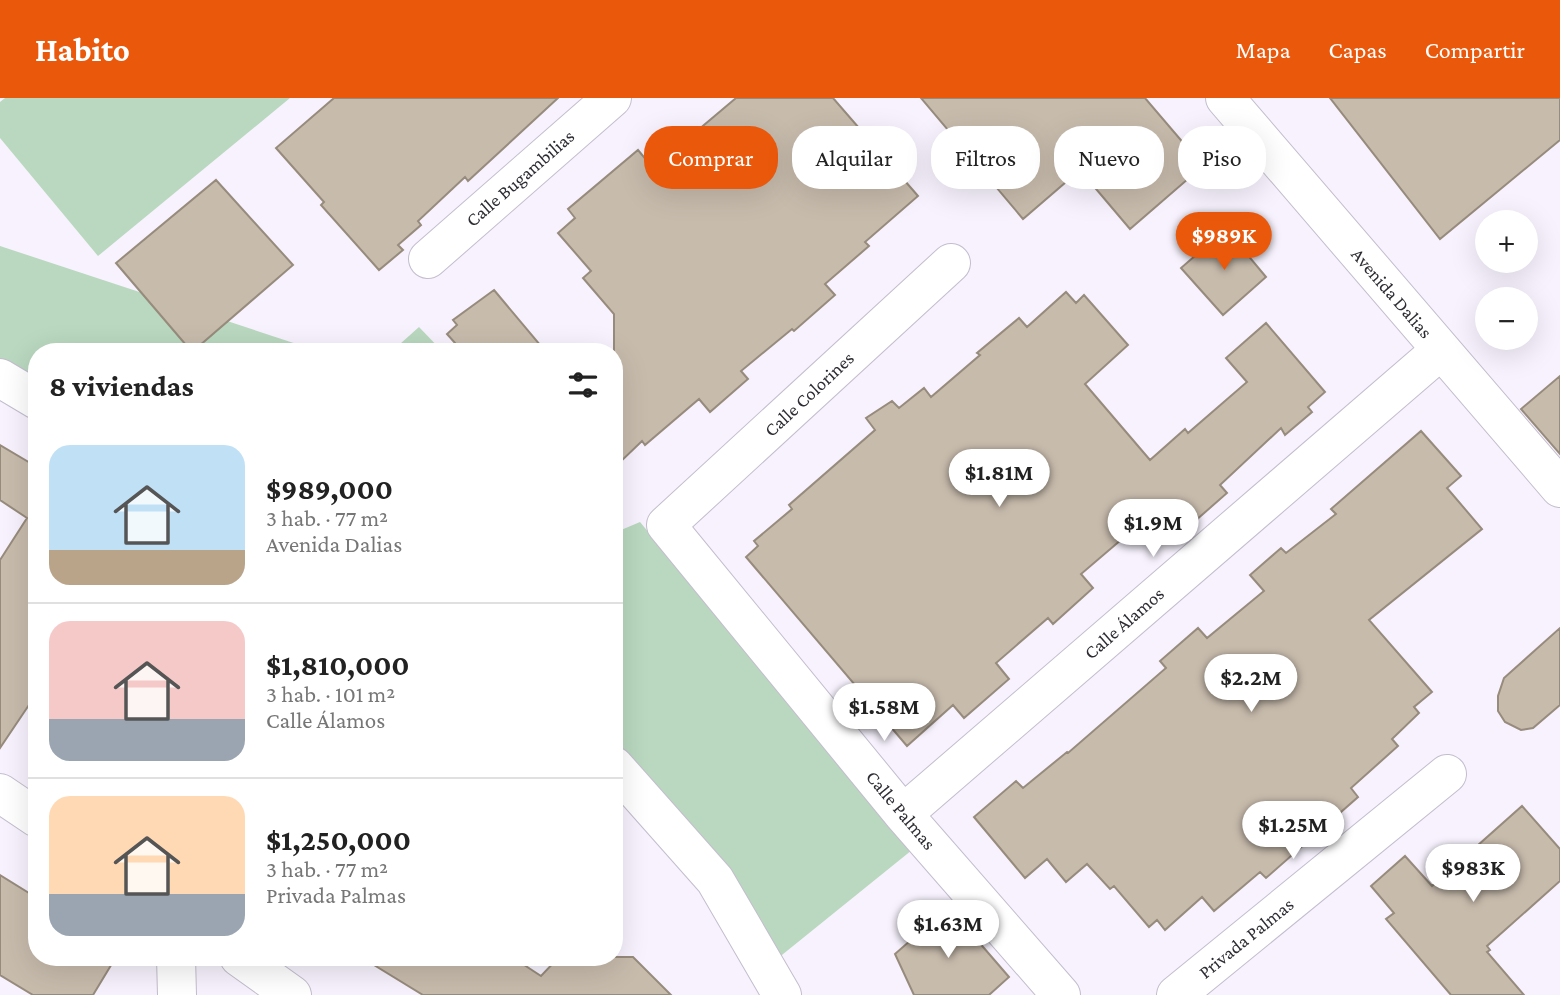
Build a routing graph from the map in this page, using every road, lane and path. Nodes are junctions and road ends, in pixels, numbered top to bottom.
1 (612, 98) edge
2 (1225, 98) edge
3 (428, 259) dead end
4 (951, 263) dead end
5 (1441, 350) junction
6 (0, 377) edge
7 (28, 394) edge
8 (1560, 488) edge
9 (666, 524) joint
10 (1447, 774) dead end
11 (623, 776) edge
12 (0, 793) edge
13 (28, 812) edge
14 (903, 814) junction
15 (176, 966) edge
16 (252, 966) edge
17 (177, 995) edge
18 (292, 995) edge
19 (782, 995) edge
20 (1061, 995) edge
21 (1176, 995) edge

1 - 3 street, Calle Bugambilias
2 - 5 street, Avenida Dalias
4 - 9 street, Calle Colorines
5 - 8 street, Avenida Dalias
5 - 14 street, Calle Álamos
6 - 7 street
9 - 14 street, Calle Palmas
10 - 21 street, Privada Palmas
11 - 19 street
12 - 13 street
14 - 20 street, Calle Palmas
15 - 17 street
16 - 18 street

